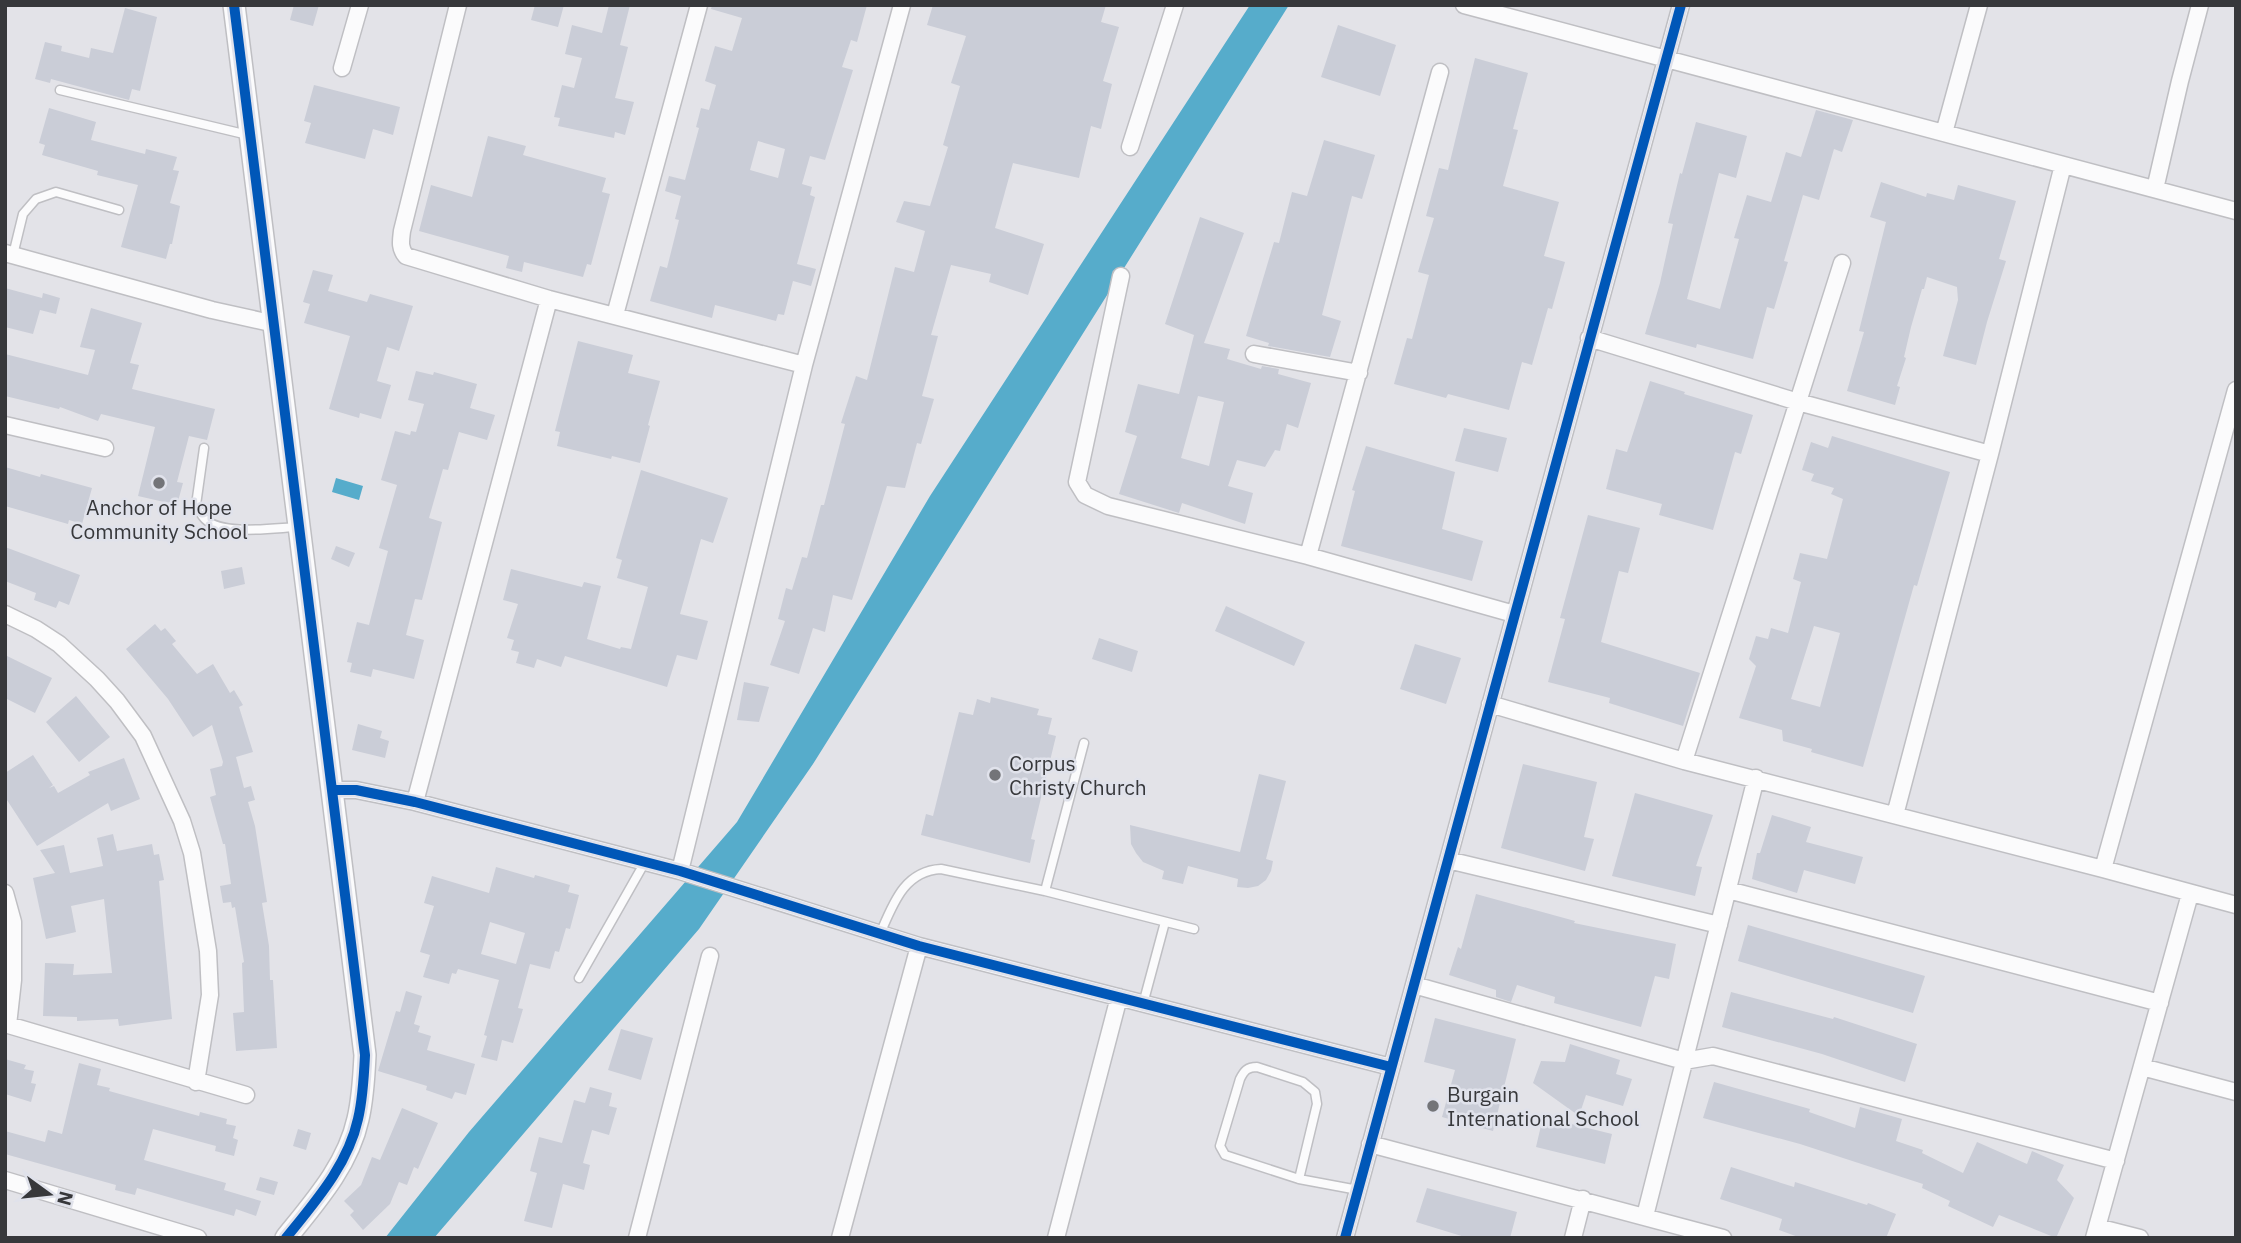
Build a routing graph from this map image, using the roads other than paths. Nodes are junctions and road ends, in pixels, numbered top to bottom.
1 (234, 5) edge
2 (360, 5) edge
3 (458, 5) edge
4 (699, 5) edge
5 (902, 5) edge
6 (1175, 5) edge
7 (1464, 5) edge
8 (1681, 5) edge
9 (1979, 5) edge
10 (2200, 5) edge
11 (1666, 60) junction
12 (342, 68) dead end
13 (1440, 72) dead end
14 (60, 90) dead end
15 (1944, 133) junction
16 (251, 136) junction
17 (1130, 147) dead end
18 (2063, 165) junction
19 (2155, 189) junction
20 (119, 210) dead end
21 (2236, 211) edge
22 (9, 254) edge
23 (1842, 263) dead end
24 (1121, 276) dead end
25 (549, 299) junction
26 (615, 315) junction
27 (275, 324) junction
28 (1590, 338) junction
29 (1254, 354) dead end
30 (804, 365) junction
31 (1359, 373) junction
32 (2236, 390) edge
33 (1798, 402) junction
34 (5, 425) edge
35 (105, 447) dead end
36 (204, 448) dead end
37 (1990, 454) junction
38 (300, 527) junction
39 (1308, 556) junction
40 (5, 614) edge
41 (1514, 614) junction
42 (1490, 704) junction
43 (1084, 743) dead end
44 (1684, 761) junction
45 (1756, 778) junction
46 (333, 790) junction
47 (415, 802) junction
48 (1895, 815) junction
49 (1448, 860) junction
50 (645, 862) junction
51 (2103, 869) junction
52 (683, 872) junction
53 (1728, 890) junction
54 (1045, 891) junction
55 (5, 893) edge
56 (2190, 894) junction
57 (2236, 905) edge
58 (1165, 922) junction
59 (1719, 925) junction
60 (1194, 929) dead end
61 (880, 934) junction
62 (919, 946) junction
63 (710, 956) dead end
64 (579, 978) dead end
65 (1414, 985) junction
66 (1119, 997) junction
67 (2160, 1003) junction
68 (1143, 1004) junction
69 (6, 1025) edge
70 (1684, 1060) junction
71 (1391, 1067) junction
72 (2142, 1067) junction
73 (196, 1082) junction
74 (2236, 1092) edge
75 (246, 1095) dead end
76 (1370, 1144) junction
77 (2116, 1161) junction
78 (1299, 1179) junction
79 (5, 1180) edge
80 (1358, 1190) junction
81 (1583, 1199) junction
82 (1645, 1216) junction
83 (2096, 1232) edge
84 (198, 1238) edge
85 (286, 1238) edge
86 (637, 1238) edge
87 (840, 1238) edge
88 (1056, 1238) edge
89 (1345, 1238) edge
90 (1573, 1238) edge
91 (1723, 1238) edge
92 (2140, 1238) edge

1 - 16 street
2 - 12 street
3 - 25 street
4 - 26 street
5 - 30 street
6 - 17 street
7 - 11 street
8 - 11 street
9 - 15 street
10 - 19 street
11 - 15 street
11 - 28 street
13 - 31 street
14 - 16 lane
15 - 18 street
16 - 27 street
18 - 19 street
18 - 37 street
19 - 21 street
20 - 22 lane
22 - 27 street
23 - 33 street
24 - 39 street
25 - 26 street
25 - 47 street
26 - 30 street
27 - 38 street
28 - 33 street
28 - 41 street
29 - 31 street
30 - 52 street
31 - 39 street
32 - 51 street
33 - 37 street
33 - 44 street
34 - 35 street
36 - 38 lane
37 - 48 street
38 - 46 street
39 - 41 street
40 - 73 street
41 - 42 street
42 - 44 street
42 - 49 street
43 - 54 lane
44 - 45 street
45 - 48 street
45 - 53 street
46 - 47 street
46 - 85 street
47 - 50 street
48 - 51 street
49 - 59 street
49 - 65 street
50 - 52 street
50 - 64 lane
51 - 56 street
52 - 61 street
53 - 59 street
53 - 67 street
54 - 58 lane
54 - 61 lane
55 - 69 street
56 - 57 street
56 - 67 street
58 - 60 lane
58 - 68 lane
59 - 70 street
61 - 62 street
62 - 66 street
62 - 87 street
63 - 86 street
65 - 70 street
65 - 71 street
66 - 68 street
66 - 88 street
67 - 72 street
68 - 71 street
69 - 73 street
70 - 77 street
70 - 82 street
71 - 76 street
72 - 74 street
72 - 77 street
73 - 75 street
76 - 80 street
76 - 81 street
77 - 83 street
78 - 78 lane
78 - 80 lane
79 - 84 street
80 - 89 street
81 - 82 street
81 - 90 street
82 - 91 street
83 - 92 street

